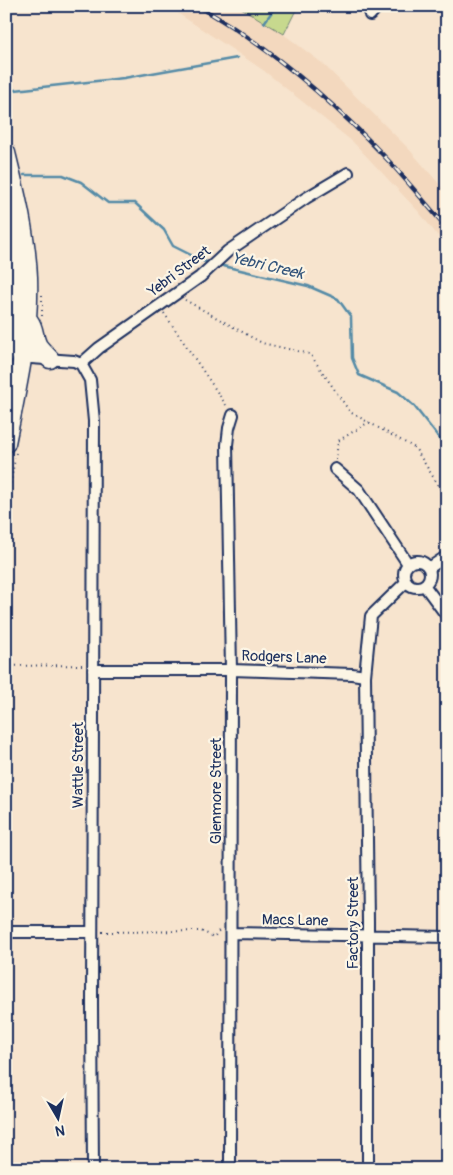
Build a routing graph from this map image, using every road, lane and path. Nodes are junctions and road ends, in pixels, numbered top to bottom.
1 (378, 6) edge
2 (370, 15) dead end
3 (6, 153) edge
4 (348, 173) dead end
5 (6, 226) edge
6 (178, 291) junction
7 (164, 313) dead end
8 (27, 319) junction
9 (11, 356) edge
10 (50, 359) junction
11 (81, 364) junction
12 (232, 415) joint
13 (369, 422) junction
14 (6, 443) edge
15 (336, 469) joint
16 (447, 499) edge
17 (447, 556) edge
18 (408, 564) junction
19 (429, 568) junction
20 (406, 582) junction
21 (424, 585) junction
22 (447, 616) edge
23 (6, 666) edge
24 (93, 670) junction
25 (231, 670) junction
26 (365, 676) junction
27 (224, 924) dead end
28 (6, 932) edge
29 (92, 932) junction
30 (232, 934) junction
31 (368, 937) junction
32 (447, 938) edge
33 (93, 1169) edge
34 (230, 1169) edge
35 (368, 1169) edge

1 - 2 street
3 - 8 highway
4 - 6 street, Yebri Street
5 - 9 highway
6 - 11 street, Yebri Street
6 - 13 path
7 - 12 path
8 - 9 highway
8 - 10 highway
9 - 10 street
9 - 14 highway
10 - 11 street
11 - 24 street, Wattle Street
12 - 25 street, Glenmore Street
13 - 15 path
13 - 16 path
15 - 18 street
17 - 19 street
18 - 19 street
18 - 20 street
19 - 21 street
20 - 21 street
20 - 26 street
21 - 22 street
23 - 24 path
24 - 25 street, Rodgers Lane
24 - 29 street, Wattle Street
25 - 26 street, Rodgers Lane
25 - 30 street, Glenmore Street
26 - 31 street, Factory Street
27 - 29 path
28 - 29 street
29 - 33 street, Wattle Street
30 - 31 street, Macs Lane
30 - 34 street, Glenmore Street
31 - 32 street, Macs Lane
31 - 35 street, Factory Street

